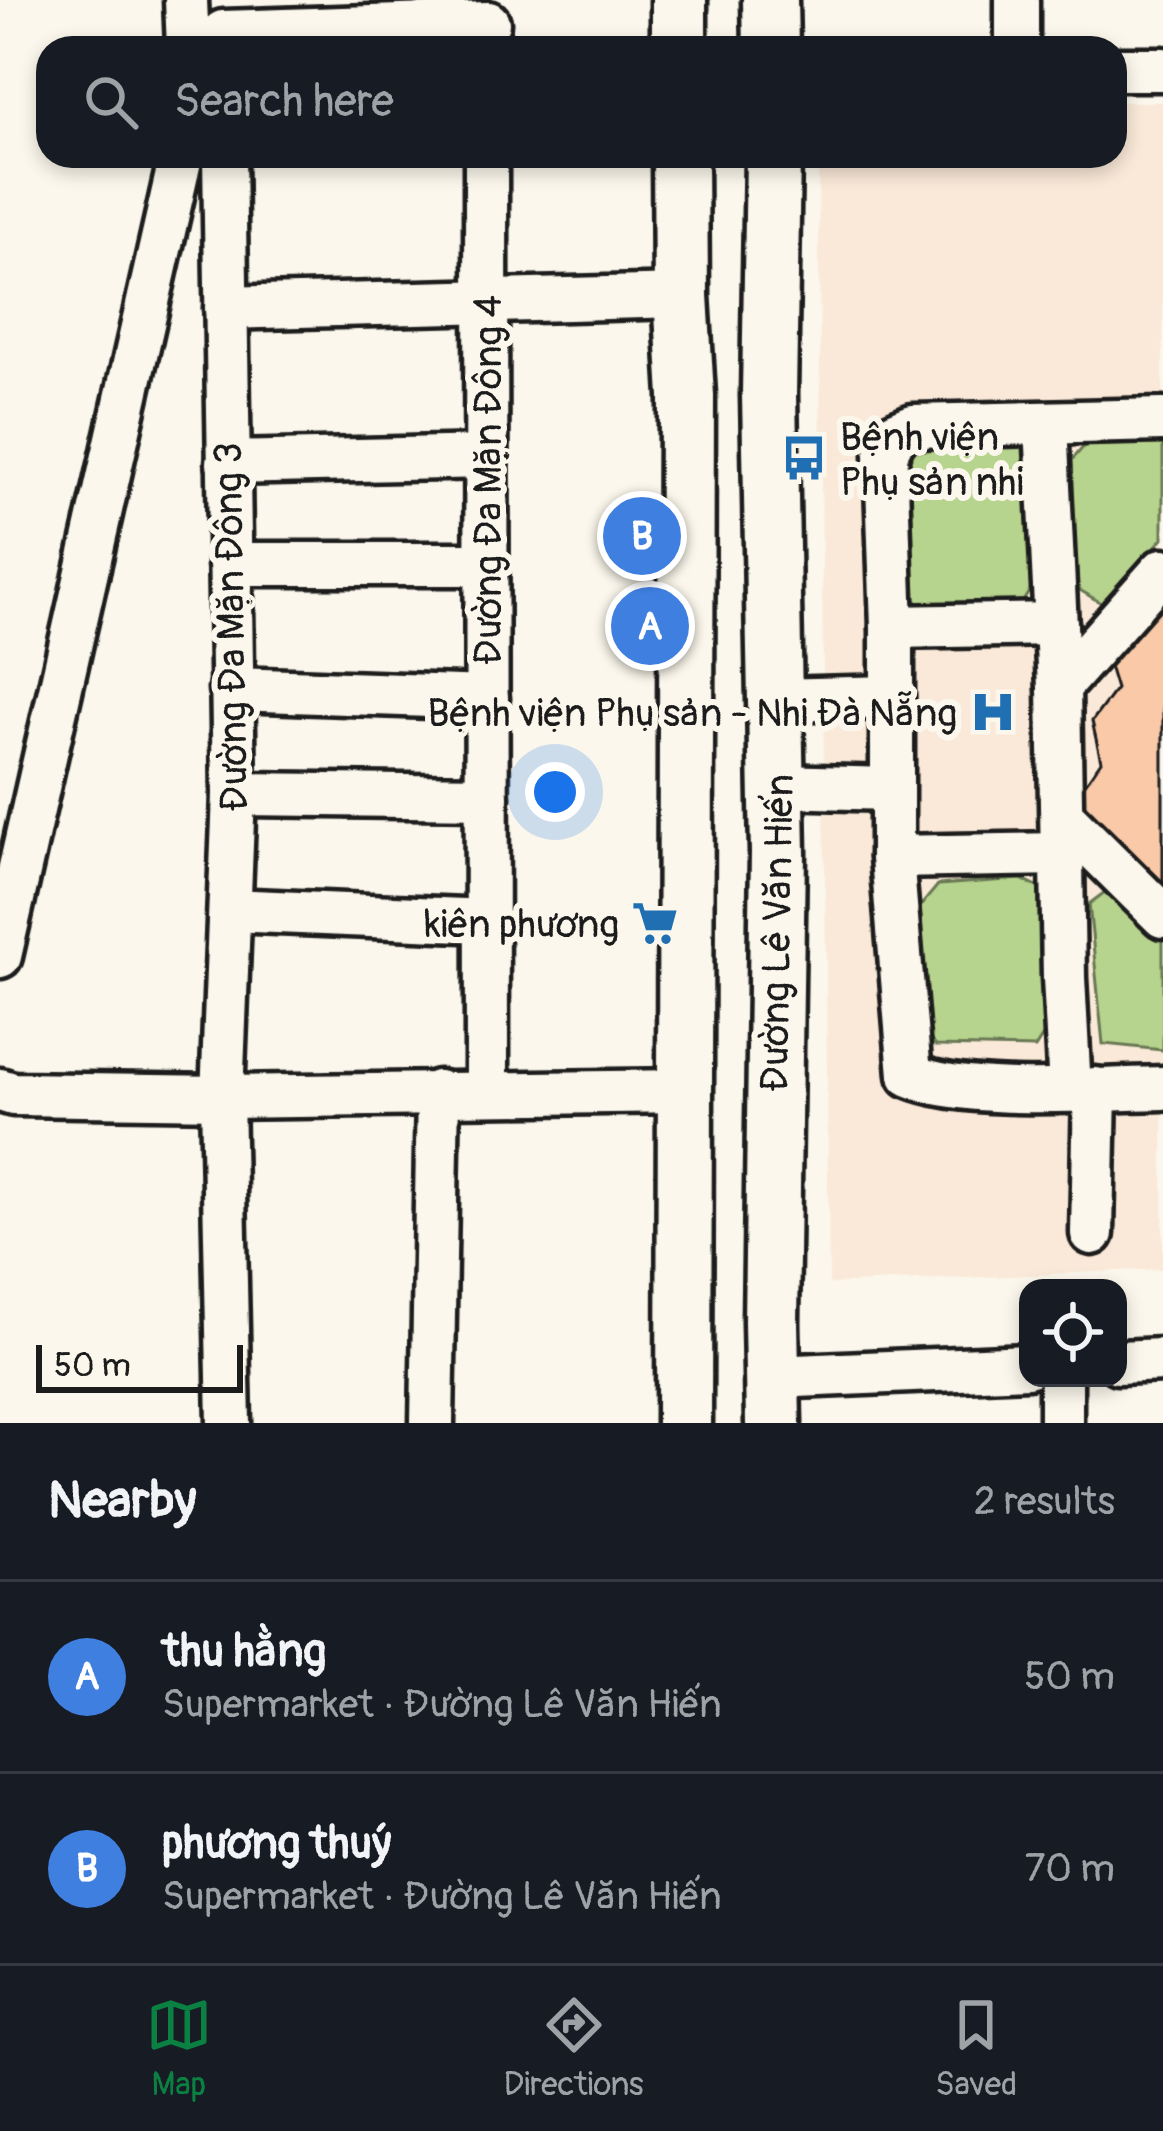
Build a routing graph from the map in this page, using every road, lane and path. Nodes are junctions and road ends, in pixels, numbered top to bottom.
1 (186, 0) edge
2 (679, 0) edge
3 (770, 0) edge
4 (1017, 0) edge
5 (487, 24) edge
6 (214, 32) edge
7 (680, 36) edge
8 (771, 36) edge
9 (1017, 36) edge
10 (1127, 69) edge
11 (1163, 69) edge
12 (178, 168) edge
13 (224, 168) edge
14 (486, 168) edge
15 (680, 168) edge
16 (773, 168) edge
17 (681, 296) junction
18 (486, 302) junction
19 (226, 308) junction
20 (1163, 420) edge
21 (1046, 425) junction
22 (487, 457) junction
23 (228, 463) junction
24 (488, 563) junction
25 (230, 564) junction
26 (1163, 570) edge
27 (1056, 624) junction
28 (892, 627) junction
29 (1059, 687) junction
30 (231, 689) junction
31 (892, 697) junction
32 (487, 698) junction
33 (778, 743) junction
34 (688, 744) junction
35 (891, 790) junction
36 (234, 794) junction
37 (488, 797) junction
38 (1062, 835) junction
39 (892, 857) junction
40 (230, 910) junction
41 (1163, 916) edge
42 (487, 921) junction
43 (0, 956) edge
44 (1163, 1088) edge
45 (0, 1090) edge
46 (1082, 1090) junction
47 (487, 1091) junction
48 (687, 1091) junction
49 (438, 1092) junction
50 (222, 1097) junction
51 (1092, 1233) dead end
52 (1163, 1360) edge
53 (1127, 1362) edge
54 (1019, 1367) edge
55 (1061, 1387) edge
56 (773, 1400) edge
57 (229, 1423) edge
58 (432, 1423) edge
59 (684, 1423) edge
60 (1061, 1423) edge

1 - 6 street
2 - 7 main road
3 - 8 main road
4 - 9 street
5 - 6 street
10 - 11 street
12 - 43 street
13 - 19 street, Đường Đa Mặn Đông 3
14 - 18 street, Đường Đa Mặn Đông 4
15 - 17 main road
16 - 33 main road, Đường Lê Văn Hiến
17 - 18 street
17 - 34 main road
18 - 19 street
18 - 22 street, Đường Đa Mặn Đông 4
19 - 23 street, Đường Đa Mặn Đông 3
20 - 21 street
21 - 27 street
21 - 28 street
22 - 23 street
22 - 24 street, Đường Đa Mặn Đông 4
23 - 25 street, Đường Đa Mặn Đông 3
24 - 25 street
24 - 32 street, Đường Đa Mặn Đông 4
25 - 30 street, Đường Đa Mặn Đông 3
26 - 29 street
27 - 28 street
27 - 29 street
28 - 31 street
29 - 38 street
30 - 32 street
30 - 36 street, Đường Đa Mặn Đông 3
31 - 33 street
31 - 35 street
32 - 37 street, Đường Đa Mặn Đông 4
33 - 34 main road
33 - 35 street
33 - 56 main road, Đường Lê Văn Hiến
34 - 48 main road
35 - 39 street
36 - 37 street
36 - 40 street, Đường Đa Mặn Đông 3
37 - 42 street, Đường Đa Mặn Đông 4
38 - 39 street
38 - 41 street
38 - 46 street
39 - 46 street
40 - 42 street
40 - 50 street, Đường Đa Mặn Đông 3
42 - 47 street, Đường Đa Mặn Đông 4
44 - 46 street
45 - 50 street
46 - 51 street
47 - 48 street
47 - 49 street
48 - 59 main road
49 - 50 street
49 - 58 street
50 - 57 street, Đường Đa Mặn Đông 3
52 - 53 street
54 - 56 street
55 - 60 street

